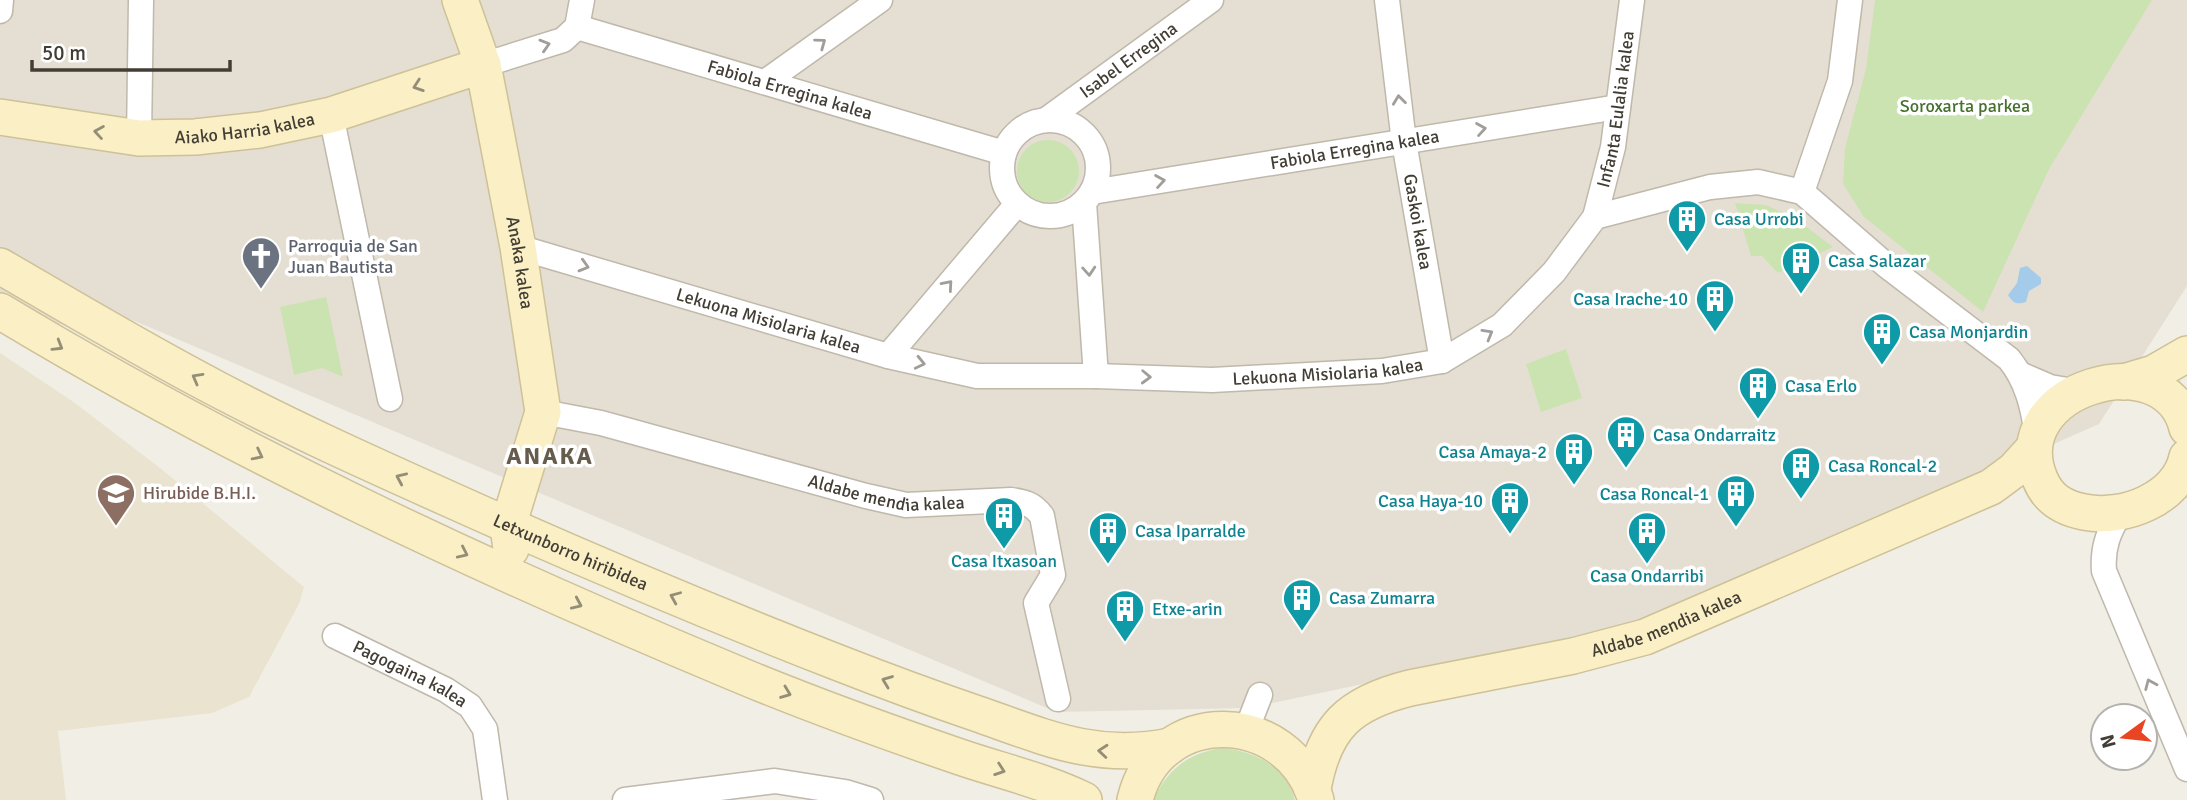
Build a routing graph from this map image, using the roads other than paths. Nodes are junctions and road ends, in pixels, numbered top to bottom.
1 (1, 0) edge
2 (141, 0) edge
3 (460, 0) edge
4 (582, 0) edge
5 (880, 0) edge
6 (1211, 0) edge
7 (1387, 0) edge
8 (1632, 0) edge
9 (1850, 0) edge
10 (1178, 9) edge
11 (0, 10) edge
12 (577, 27) junction
13 (482, 65) junction
14 (765, 82) junction
15 (1618, 107) junction
16 (331, 115) junction
17 (0, 117) edge
18 (1046, 120) junction
19 (139, 138) junction
20 (1404, 142) junction
21 (1004, 153) junction
22 (1802, 192) junction
23 (1088, 197) junction
24 (1017, 204) junction
25 (1595, 217) junction
26 (518, 247) junction
27 (0, 266) edge
28 (0, 311) edge
29 (2187, 354) edge
30 (888, 356) junction
31 (1442, 360) junction
32 (2187, 372) edge
33 (2022, 375) junction
34 (1096, 376) junction
35 (2124, 382) junction
36 (2079, 392) junction
37 (390, 399) dead end
38 (543, 412) junction
39 (2185, 423) edge
40 (2035, 442) junction
41 (2187, 457) edge
42 (1991, 487) junction
43 (2187, 495) edge
44 (2052, 499) junction
45 (2137, 506) junction
46 (508, 526) junction
47 (514, 577) junction
48 (335, 636) dead end
49 (1260, 695) dead end
50 (1058, 699) dead end
51 (1334, 729) junction
52 (1261, 737) junction
53 (2180, 739) edge
54 (1170, 746) junction
55 (2187, 769) edge
56 (1315, 794) edge
57 (704, 795) edge
58 (495, 800) edge
59 (625, 800) edge
60 (872, 800) edge
61 (1084, 800) edge
62 (1135, 800) edge

1 - 11 street
2 - 19 street
3 - 13 main road, Anaka kalea
4 - 12 street
14 -> 5 street
6 - 10 street, Isabel Erregina
20 -> 7 street, Gaskoi kalea
8 - 15 street, Infanta Eulalia kalea
9 - 22 street
10 - 18 street, Isabel Erregina
13 -> 12 street
12 - 14 street, Fabiola Erregina kalea
13 -> 16 main road, Aiako Harria kalea
13 - 26 main road, Anaka kalea
14 - 21 street, Fabiola Erregina kalea
20 -> 15 street, Fabiola Erregina kalea
15 - 25 street, Infanta Eulalia kalea
16 - 19 main road, Aiako Harria kalea
16 - 37 street
19 -> 17 main road, Aiako Harria kalea
18 - 21 street
18 - 23 street
23 -> 20 street, Fabiola Erregina kalea
20 - 31 street, Gaskoi kalea
21 - 24 street
22 - 25 street
22 - 33 street
23 - 24 street
23 -> 34 street
30 -> 24 street
31 -> 25 street, Lekuona Misiolaria kalea
26 -> 30 street, Lekuona Misiolaria kalea
26 - 38 main road, Anaka kalea
46 -> 27 main road, Letxunborro hiribidea
28 -> 47 main road
29 - 35 main road, Aldabe mendia kalea
30 -> 34 street, Lekuona Misiolaria kalea
34 -> 31 street, Lekuona Misiolaria kalea
32 - 39 main road
33 - 36 street
33 - 40 street
35 - 36 main road, Aldabe mendia kalea
35 - 39 main road
36 - 40 main road, Aldabe mendia kalea
38 - 46 main road, Anaka kalea
38 - 50 street, Aldabe mendia kalea
40 - 42 main road, Aldabe mendia kalea
40 - 44 main road
41 - 45 main road
42 - 44 main road, Aldabe mendia kalea
42 - 51 main road, Aldabe mendia kalea
43 - 45 main road, Aldabe mendia kalea
44 - 45 main road, Aldabe mendia kalea
53 -> 45 street
46 - 47 main road
54 -> 46 main road, Letxunborro hiribidea
47 -> 61 main road
48 - 58 street, Pagogaina kalea
49 - 52 street
51 - 52 main road, Aldabe mendia kalea
51 - 56 main road, Aldabe mendia kalea
52 - 54 main road, Aldabe mendia kalea
52 - 56 main road
53 - 55 street
54 - 62 main road
57 - 59 street
57 - 60 street

